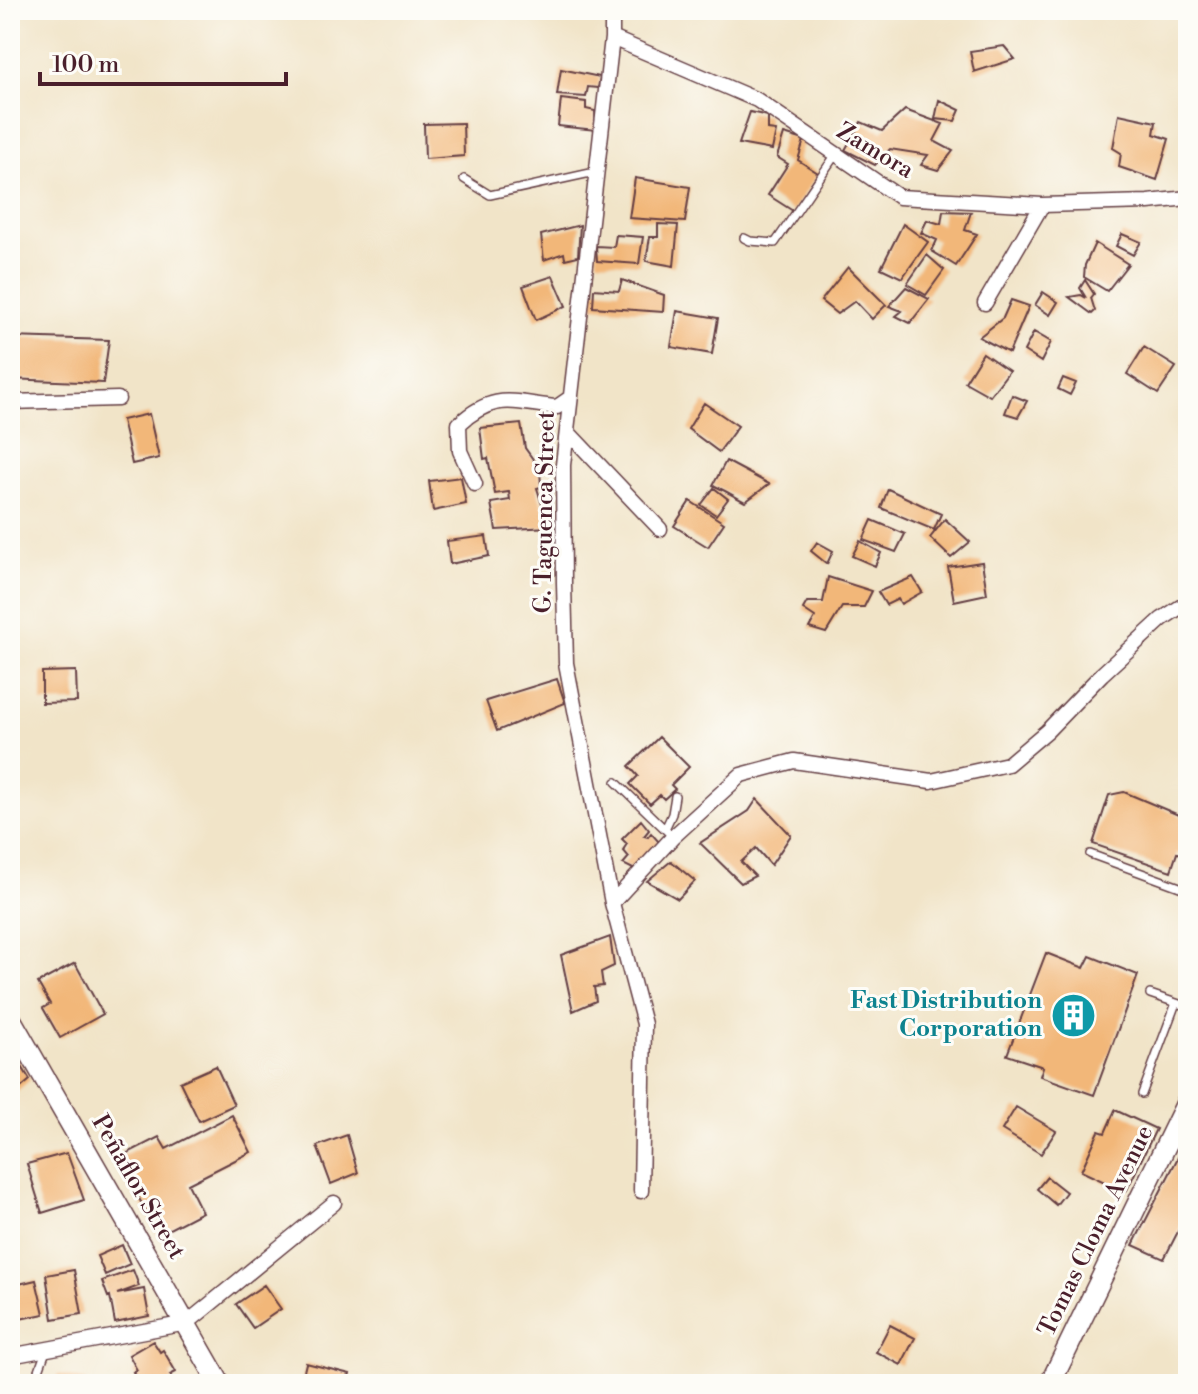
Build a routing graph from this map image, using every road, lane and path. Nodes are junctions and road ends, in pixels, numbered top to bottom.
1 (612, 10) edge
2 (612, 38) junction
3 (836, 154) junction
4 (595, 172) junction
5 (464, 179) dead end
6 (1188, 198) edge
7 (1042, 205) junction
8 (744, 238) dead end
9 (985, 303) dead end
10 (570, 398) junction
11 (118, 399) dead end
12 (10, 402) edge
13 (567, 431) junction
14 (475, 484) dead end
15 (660, 529) dead end
16 (1188, 602) edge
17 (616, 782) dead end
18 (675, 796) dead end
19 (669, 833) junction
20 (1090, 854) dead end
21 (1188, 890) edge
22 (612, 903) junction
23 (1150, 994) dead end
24 (1176, 1003) junction
25 (1188, 1007) edge
26 (10, 1018) edge
27 (1142, 1094) dead end
28 (1188, 1100) edge
29 (641, 1191) dead end
30 (334, 1203) dead end
31 (187, 1323) junction
32 (46, 1351) junction
33 (10, 1356) edge
34 (34, 1384) edge
35 (220, 1384) edge
36 (1050, 1384) edge

1 - 2 street, G. Taguenca Street
2 - 3 street, Zamora
2 - 4 street, G. Taguenca Street
3 - 7 street, Zamora
3 - 8 lane
4 - 5 lane
4 - 10 street, G. Taguenca Street
6 - 7 street, Zamora
7 - 9 street
10 - 13 street, G. Taguenca Street
10 - 14 street
11 - 12 street
13 - 15 street
13 - 22 street, G. Taguenca Street
16 - 19 street
17 - 19 lane
18 - 19 lane
19 - 22 street
20 - 21 lane
22 - 29 street, G. Taguenca Street
23 - 24 lane
24 - 25 lane
24 - 27 lane
26 - 31 main road, Peñaflor Street
28 - 36 main road, Tomas Cloma Avenue
30 - 31 street
31 - 32 street
31 - 35 main road, Peñaflor Street
32 - 33 street
32 - 34 lane

